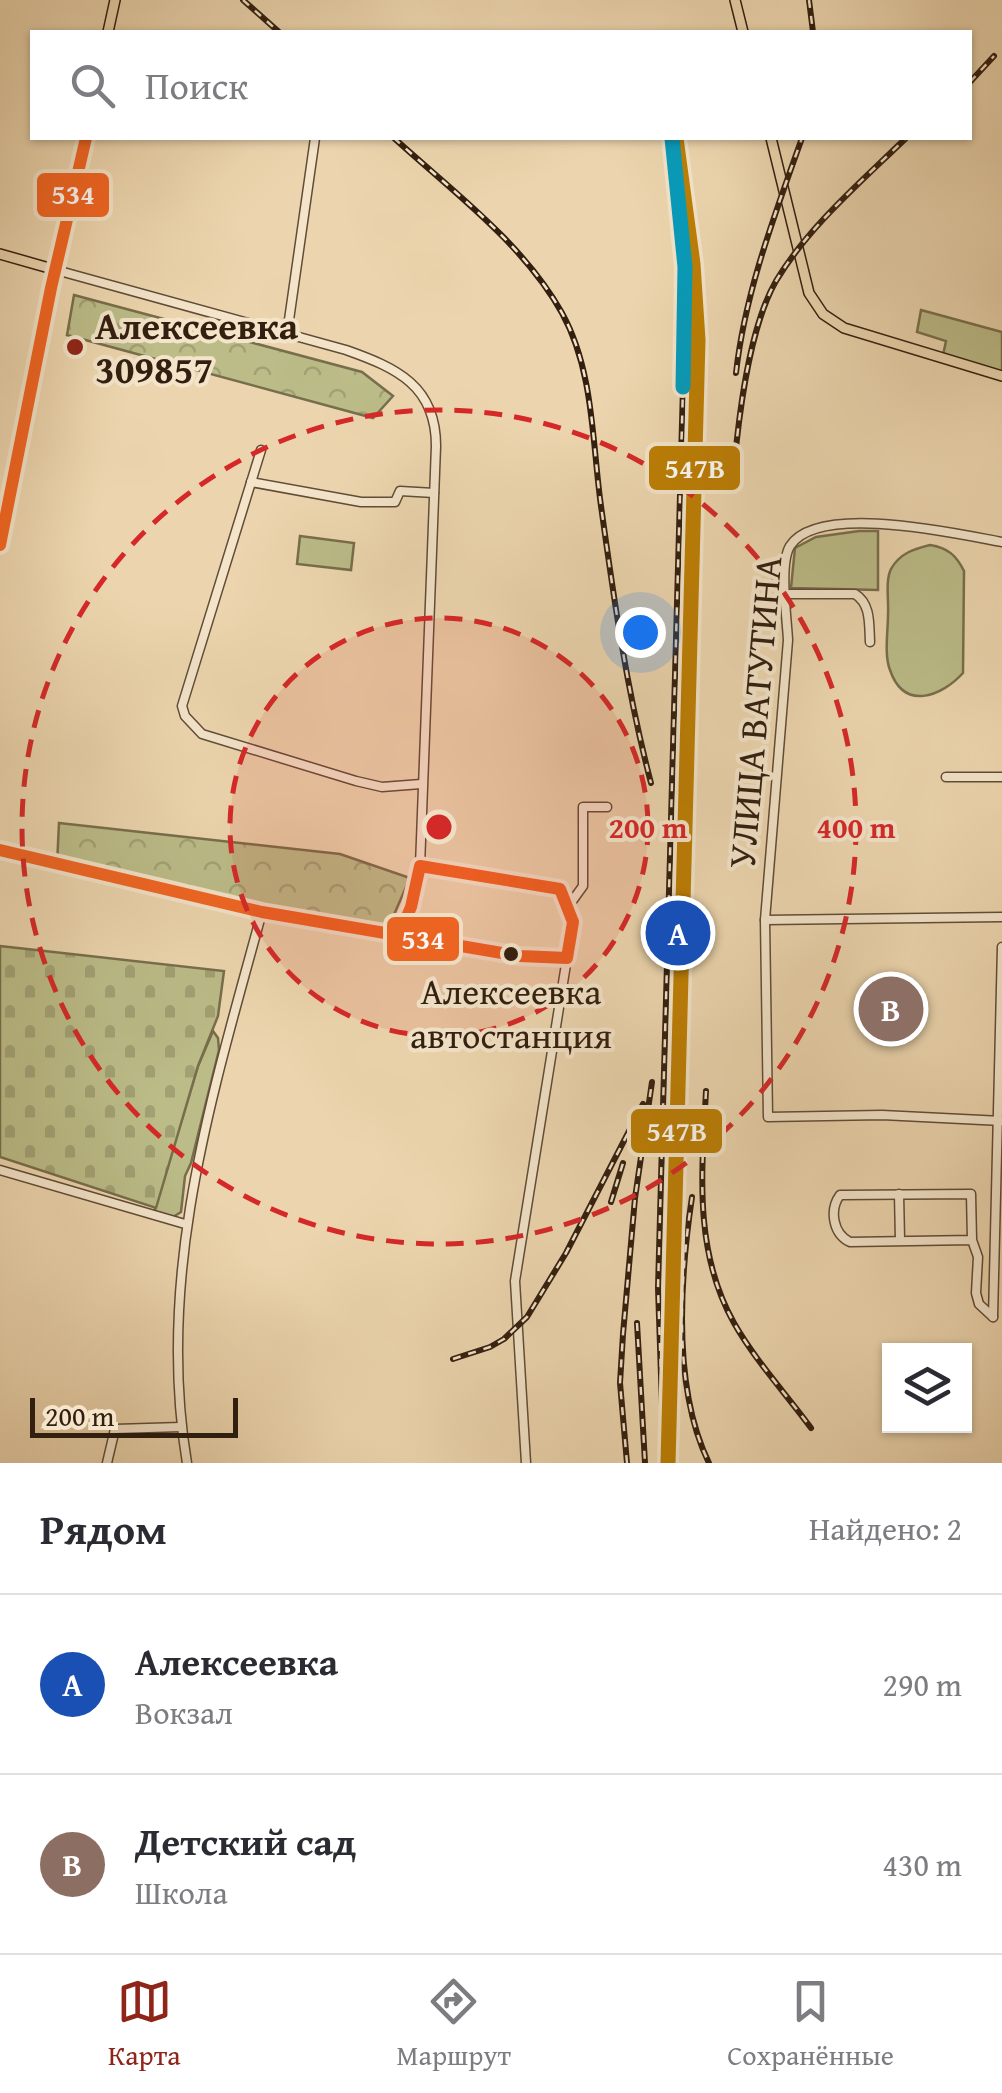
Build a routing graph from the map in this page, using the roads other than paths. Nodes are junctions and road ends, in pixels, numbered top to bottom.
1 (115, 0) edge
2 (735, 0) edge
3 (108, 30) edge
4 (742, 30) edge
5 (86, 140) edge
6 (315, 140) edge
7 (771, 140) edge
8 (0, 254) edge
9 (56, 270) junction
10 (287, 334) junction
11 (1002, 376) edge
12 (260, 450) dead end
13 (0, 479) edge
14 (14, 481) junction
15 (251, 482) junction
16 (434, 493) junction
17 (1002, 542) edge
18 (0, 544) edge
19 (785, 594) junction
20 (870, 642) dead end
21 (946, 777) dead end
22 (1002, 777) edge
23 (421, 784) junction
24 (607, 806) dead end
25 (0, 850) edge
26 (420, 866) junction
27 (570, 904) junction
28 (262, 912) junction
29 (1002, 917) edge
30 (766, 920) junction
31 (399, 935) junction
32 (1002, 947) edge
33 (567, 958) junction
34 (1000, 1121) edge
35 (0, 1170) edge
36 (898, 1194) junction
37 (1000, 1196) edge
38 (185, 1224) junction
39 (900, 1240) junction
40 (972, 1240) junction
41 (999, 1276) edge
42 (180, 1427) junction
43 (107, 1463) edge
44 (186, 1463) edge
45 (526, 1463) edge

1 - 3 main road
2 - 4 main road
5 - 9 main road
6 - 10 street
7 - 11 main road
8 - 9 main road
9 - 10 street
9 - 14 street
10 - 16 street
12 - 15 street
13 - 14 street
14 - 18 street
15 - 16 street
15 - 23 street
16 - 23 street
17 - 19 street, УЛИЦА ВАТУТИНА
19 - 20 street
19 - 30 street, УЛИЦА ВАТУТИНА
21 - 22 street
23 - 26 street
24 - 27 street
25 - 28 street
26 - 27 street
26 - 31 street
27 - 33 street
28 - 31 street
28 - 38 street
29 - 30 street, УЛИЦА ВАТУТИНА
30 - 34 street, УЛИЦА ВАТУТИНА
31 - 33 street
32 - 34 street
33 - 45 street
34 - 37 street
35 - 38 street
36 - 39 street
36 - 39 street
36 - 40 street
37 - 41 street
38 - 42 street
39 - 40 street
40 - 41 street
42 - 43 street
42 - 44 street

